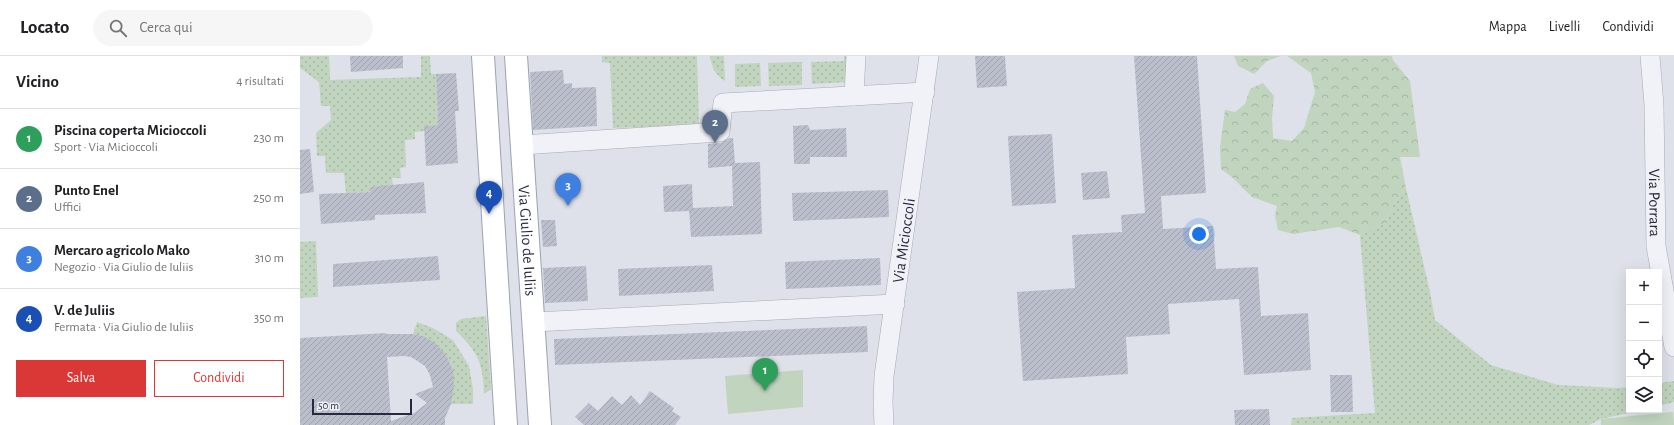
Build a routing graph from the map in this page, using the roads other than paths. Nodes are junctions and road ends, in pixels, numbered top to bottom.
1 (483, 56) edge
2 (516, 56) edge
3 (856, 56) edge
4 (929, 56) edge
5 (1650, 56) edge
6 (925, 92) junction
7 (854, 96) junction
8 (522, 145) junction
9 (895, 304) junction
10 (534, 322) junction
11 (1674, 347) edge
12 (506, 425) edge
13 (540, 425) edge
14 (884, 425) edge

1 - 12 main road, Via Giulio de Iuliis
2 - 8 main road, Via Giulio de Iuliis
3 - 7 street
4 - 6 street, Via Micioccoli
5 - 11 street, Via Porrara
6 - 7 street
6 - 9 street, Via Micioccoli
7 - 8 street
8 - 10 main road, Via Giulio de Iuliis
9 - 10 street
9 - 14 street, Via Micioccoli
10 - 13 main road, Via Giulio de Iuliis

